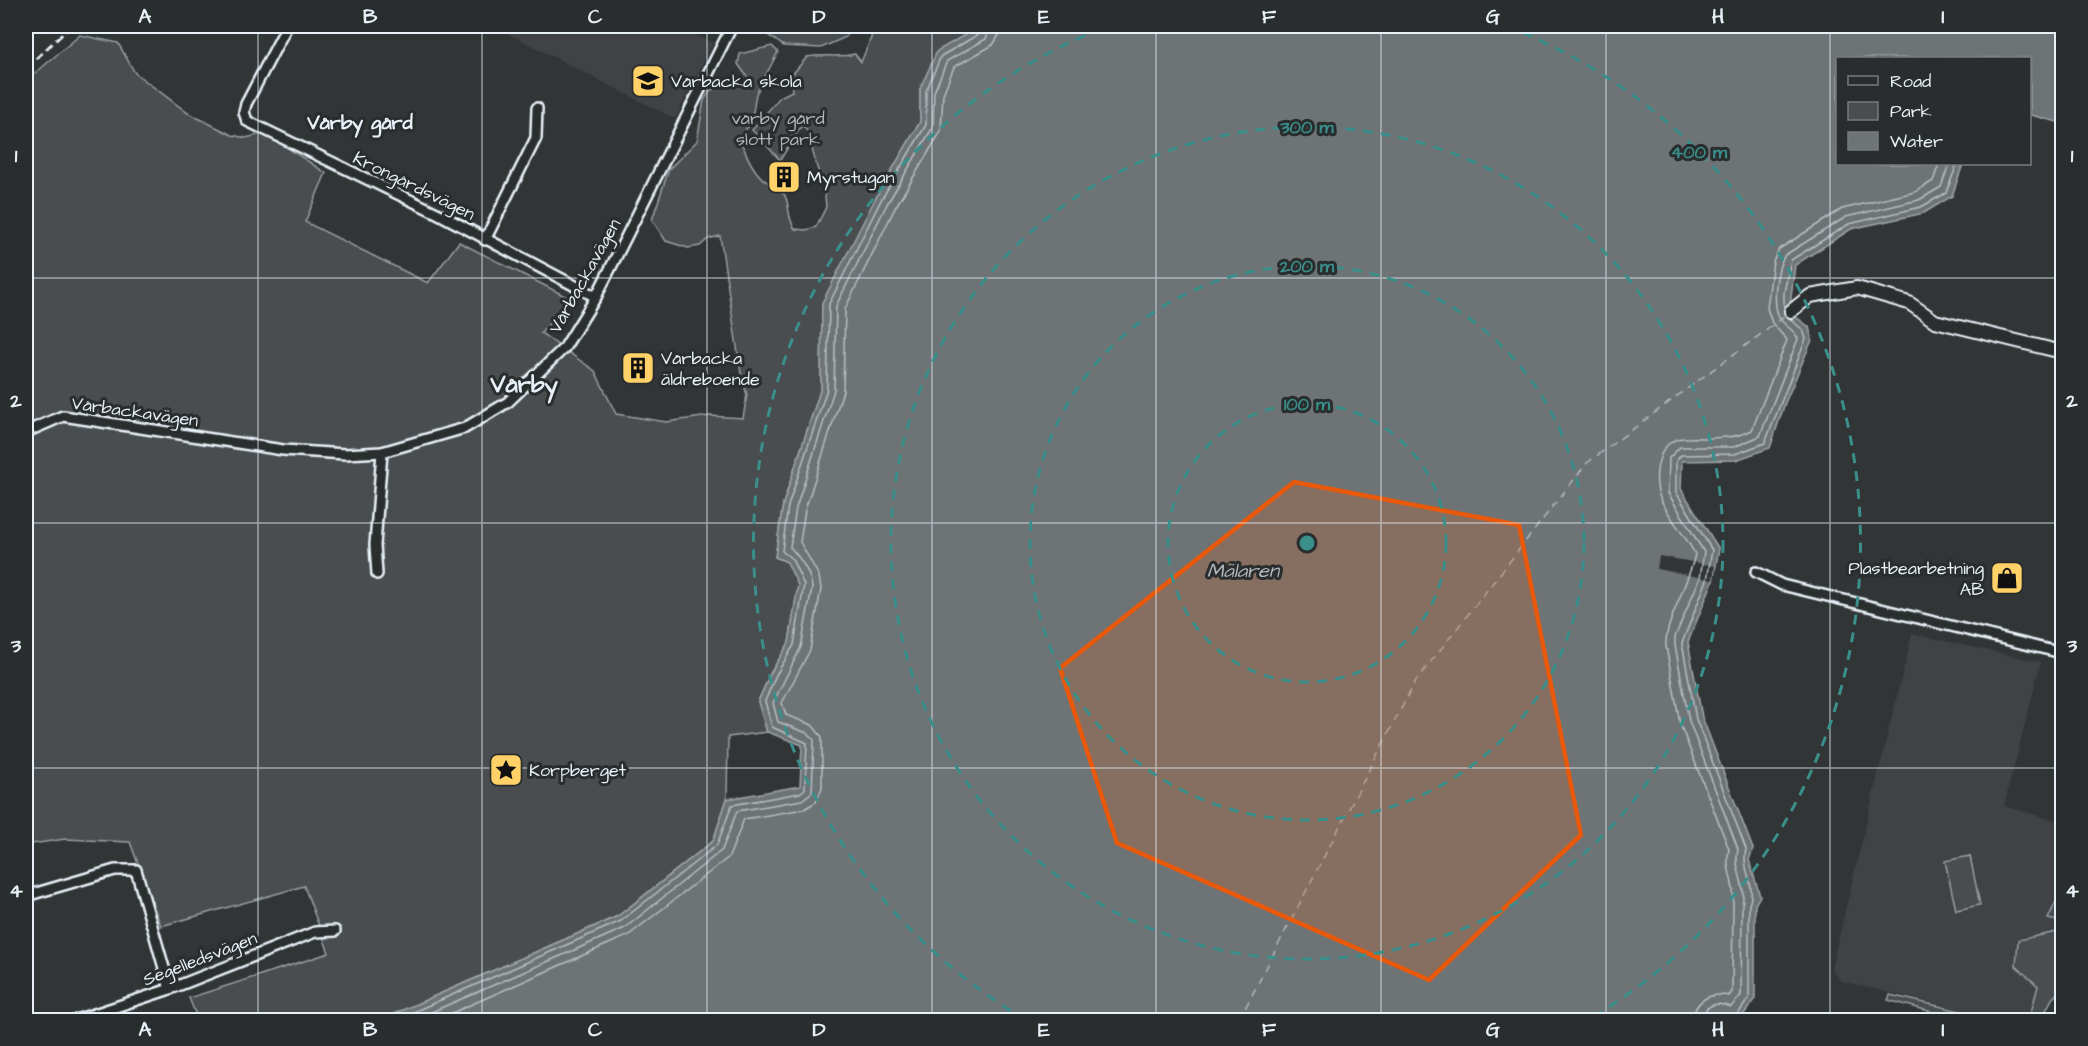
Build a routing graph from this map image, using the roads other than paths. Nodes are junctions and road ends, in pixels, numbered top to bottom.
1 (287, 26) edge
2 (732, 26) edge
3 (537, 108) dead end
4 (485, 240) junction
5 (596, 297) junction
6 (1791, 311) dead end
7 (2062, 352) edge
8 (26, 432) edge
9 (382, 452) junction
10 (1756, 572) dead end
11 (377, 574) dead end
12 (2062, 653) edge
13 (26, 896) edge
14 (335, 931) dead end
15 (170, 990) junction
16 (76, 1020) edge

1 - 4 street, Krongårdsvägen
2 - 5 street, Vårbackavägen
3 - 4 street
4 - 5 street, Krongårdsvägen
5 - 9 street, Vårbackavägen
6 - 7 main road
8 - 9 street, Vårbackavägen
9 - 11 street
10 - 12 street
13 - 15 street
14 - 15 street, Segelledsvägen
15 - 16 street, Segelledsvägen

